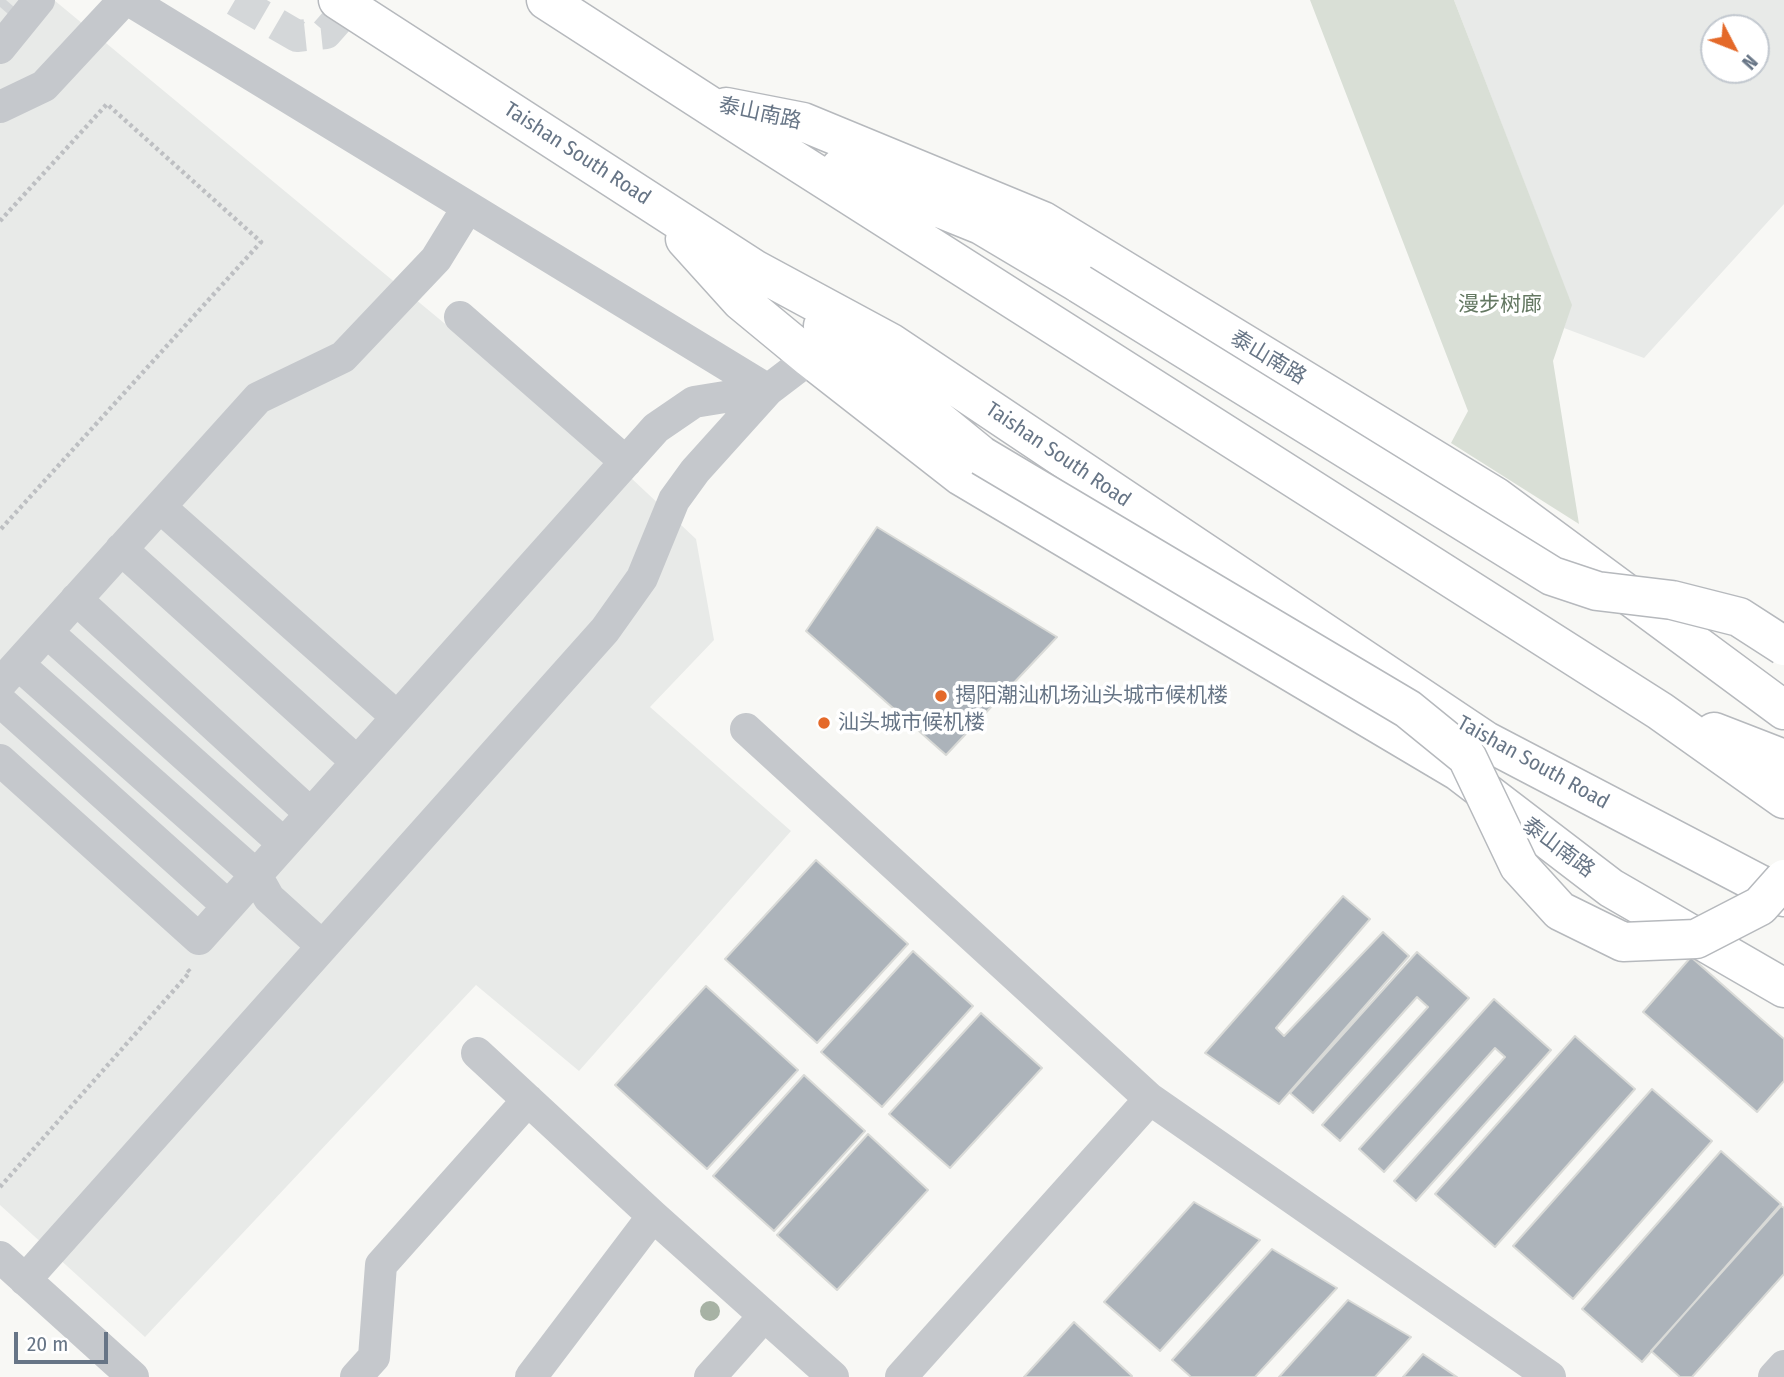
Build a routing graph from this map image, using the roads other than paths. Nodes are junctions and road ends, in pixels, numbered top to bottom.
1 (39, 0) edge
2 (124, 0) edge
3 (130, 0) edge
4 (338, 0) edge
5 (546, 0) edge
6 (0, 48) edge
7 (704, 102) junction
8 (0, 107) edge
9 (752, 133) junction
10 (650, 202) junction
11 (468, 207) junction
12 (754, 269) junction
13 (460, 317) dead end
14 (891, 343) junction
15 (846, 344) junction
16 (810, 358) junction
17 (768, 390) junction
18 (626, 462) junction
19 (160, 507) junction
20 (121, 549) junction
21 (76, 599) junction
22 (47, 632) junction
23 (1784, 646) edge
24 (9, 674) edge
25 (0, 701) edge
26 (1784, 710) edge
27 (1660, 711) junction
28 (397, 717) junction
29 (746, 729) dead end
30 (1486, 741) junction
31 (1784, 759) edge
32 (0, 760) edge
33 (357, 762) junction
34 (1784, 799) edge
35 (311, 814) junction
36 (284, 844) junction
37 (256, 875) junction
38 (1784, 879) edge
39 (1611, 888) junction
40 (1784, 897) edge
41 (228, 906) junction
42 (322, 946) junction
43 (1784, 988) edge
44 (477, 1053) dead end
45 (1150, 1099) junction
46 (528, 1100) junction
47 (653, 1216) junction
48 (0, 1257) edge
49 (25, 1280) junction
50 (764, 1315) junction
51 (1784, 1366) edge
52 (133, 1377) edge
53 (356, 1377) edge
54 (531, 1377) edge
55 (710, 1377) edge
56 (834, 1377) edge
57 (901, 1377) edge
58 (1550, 1377) edge
59 (1774, 1377) edge

1 - 6 street
2 - 8 street
3 - 11 street
4 - 10 highway, Taishan South Road
5 - 7 highway
7 - 9 highway
7 - 26 highway, 泰山南路
9 - 23 highway, bridge
9 - 27 highway
10 - 12 highway, Taishan South Road
10 - 16 highway, 泰山南路
11 - 17 street
11 - 19 street
12 - 14 highway, Taishan South Road
12 - 15 highway
13 - 18 street
14 - 15 street
14 - 30 highway, Taishan South Road
15 - 16 street
15 - 38 highway, bridge
16 - 17 street
16 - 39 highway, 泰山南路
17 - 18 street
17 - 42 street
18 - 28 street
19 - 20 street
19 - 28 street
20 - 21 street
20 - 33 street
21 - 22 street
21 - 35 street
22 - 24 street
22 - 36 street
24 - 37 street
25 - 41 street
27 - 31 highway
27 - 34 highway
28 - 33 street
29 - 45 street
30 - 39 highway
30 - 40 highway, Taishan South Road
32 - 41 street
33 - 35 street
35 - 36 street
36 - 37 street
37 - 41 street
37 - 42 street
39 - 43 highway, 泰山南路
42 - 49 street
44 - 46 street
45 - 57 street
45 - 58 street
46 - 47 street
46 - 53 street
47 - 50 street
47 - 54 street
48 - 49 street
49 - 52 street
50 - 55 street
50 - 56 street
51 - 59 street

